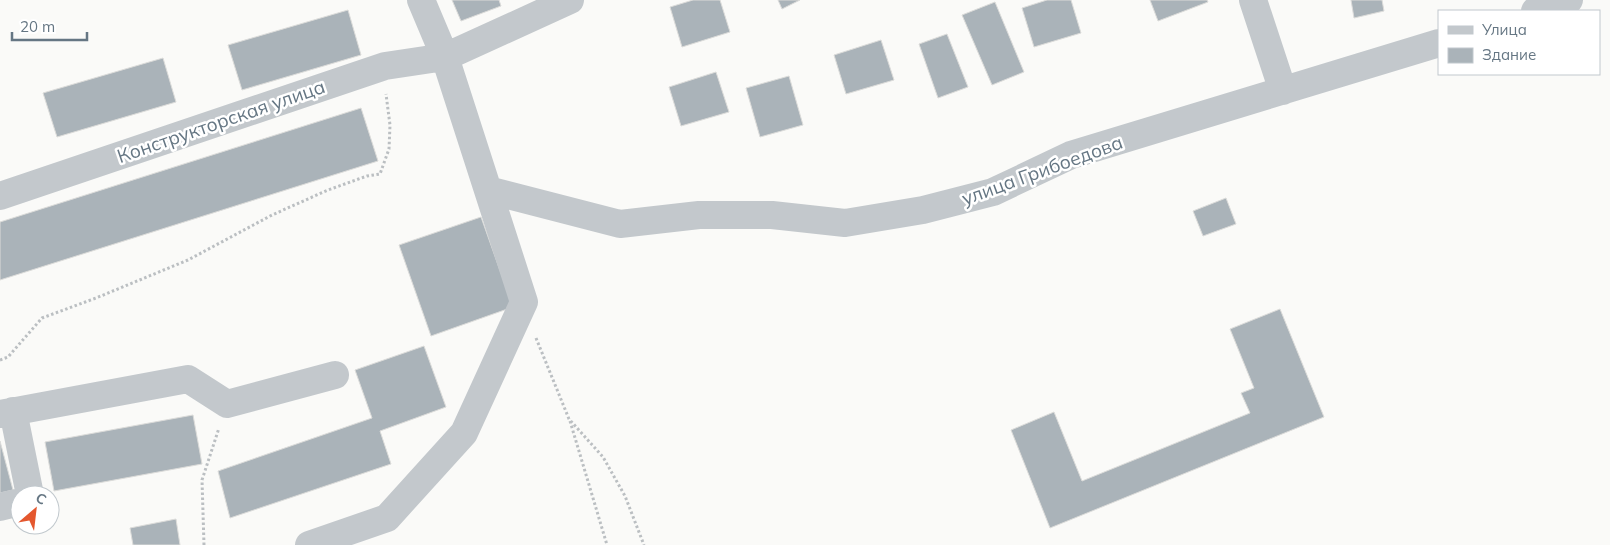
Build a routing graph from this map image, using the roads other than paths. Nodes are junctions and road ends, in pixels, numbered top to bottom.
1 (422, 0) edge
2 (570, 0) edge
3 (1253, 0) edge
4 (1569, 0) edge
5 (1538, 10) edge
6 (1438, 43) edge
7 (445, 57) junction
8 (1283, 91) junction
9 (488, 190) junction
10 (0, 196) edge
11 (335, 375) dead end
12 (6, 413) edge
13 (27, 485) edge
14 (309, 545) edge

1 - 7 street
2 - 7 street, Конструкторская улица
3 - 8 street
4 - 5 street
6 - 8 street, улица Грибоедова
7 - 9 street
7 - 10 street, Конструкторская улица
8 - 9 street, улица Грибоедова
9 - 14 street
11 - 12 street
12 - 13 street

